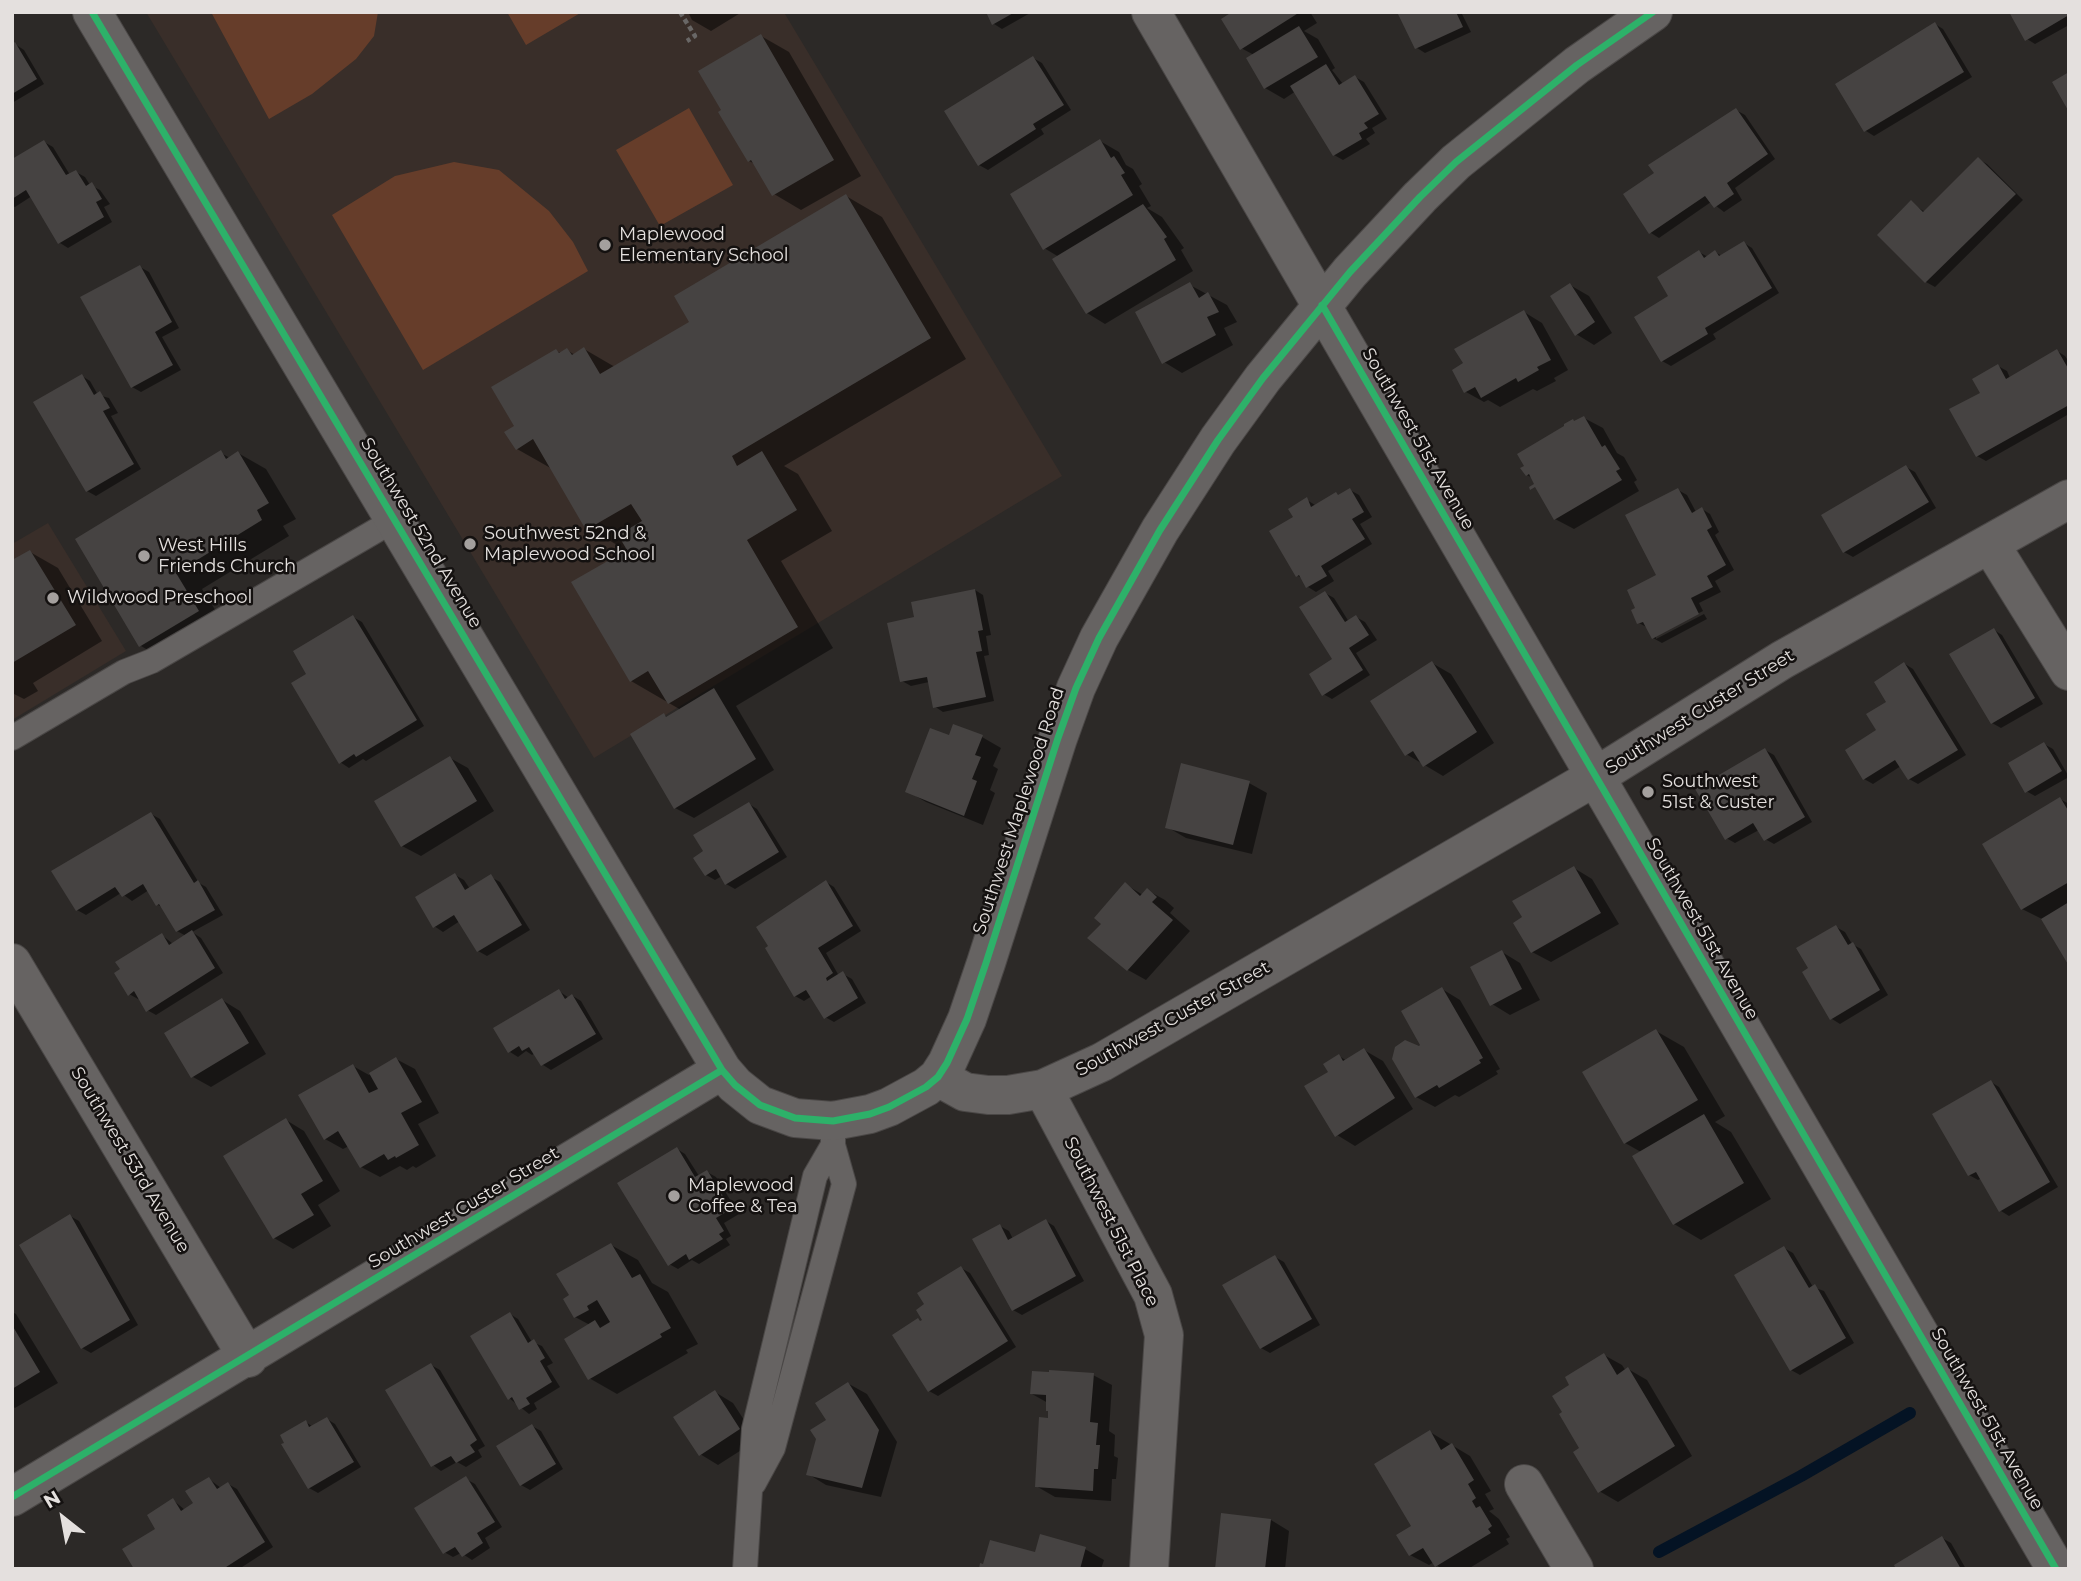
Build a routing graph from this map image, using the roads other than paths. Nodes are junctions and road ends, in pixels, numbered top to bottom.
1 (92, 12) edge
2 (1151, 12) edge
3 (1653, 12) edge
4 (1322, 305) junction
5 (2069, 499) edge
6 (396, 519) junction
7 (1990, 544) junction
8 (2069, 671) edge
9 (12, 738) edge
10 (1595, 777) junction
11 (12, 963) edge
12 (722, 1070) junction
13 (938, 1077) junction
14 (1043, 1089) junction
15 (833, 1133) junction
16 (247, 1357) junction
17 (1524, 1484) dead end
18 (12, 1497) edge
19 (745, 1569) edge
20 (1149, 1569) edge
21 (1574, 1569) edge
22 (2056, 1569) edge

1 - 6 street, Southwest 52nd Avenue
2 - 4 street, Southwest 51st Avenue
3 - 4 street, Southwest Maplewood Road
4 - 10 street, Southwest 51st Avenue
4 - 13 street, Southwest Maplewood Road
5 - 7 street, Southwest Custer Street
6 - 9 lane
6 - 12 street, Southwest 52nd Avenue
7 - 8 street
7 - 10 street, Southwest Custer Street
10 - 14 street, Southwest Custer Street
10 - 22 street, Southwest 51st Avenue
11 - 16 street, Southwest 53rd Avenue
12 - 15 street
12 - 16 street, Southwest Custer Street
13 - 14 street, Southwest Custer Street
13 - 15 street
14 - 20 street, Southwest 51st Place
15 - 19 lane
16 - 18 street, Southwest Custer Street
17 - 21 street

